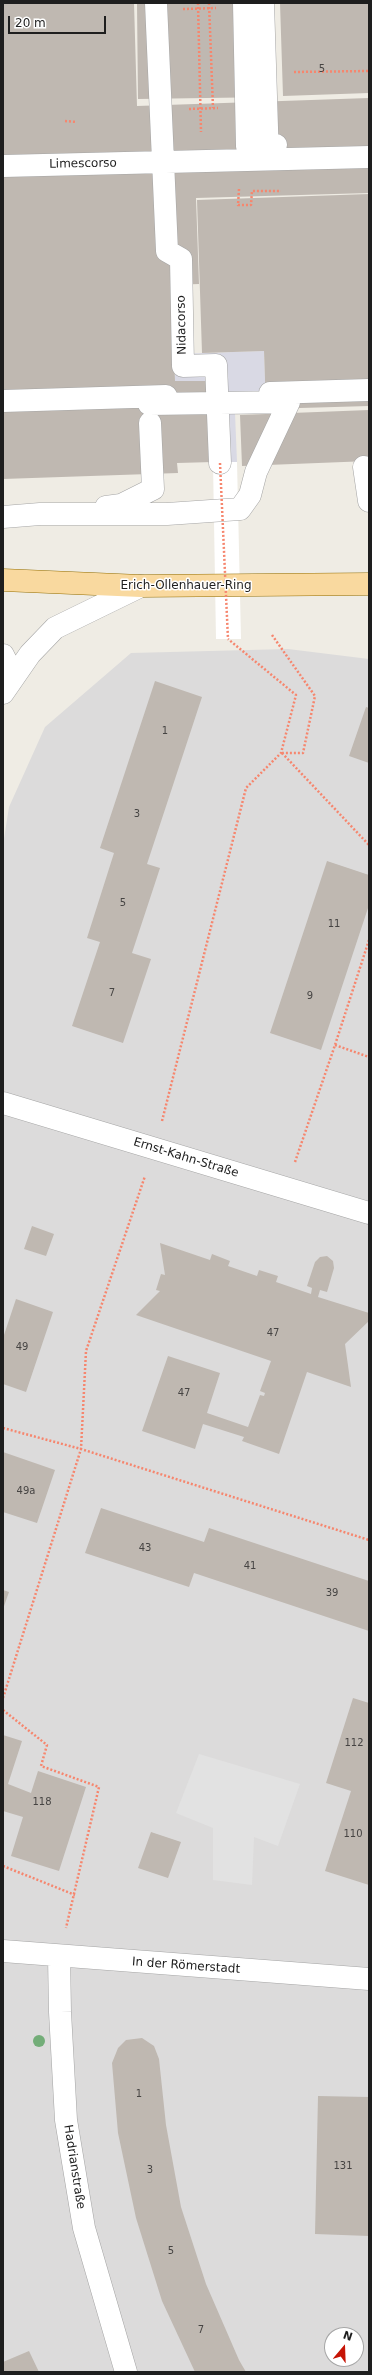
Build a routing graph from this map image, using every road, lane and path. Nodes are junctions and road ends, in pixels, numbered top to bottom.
1 (156, 3) edge
2 (198, 3) edge
3 (209, 3) edge
4 (244, 3) edge
5 (263, 3) edge
6 (220, 8) dead end
7 (181, 9) dead end
8 (369, 71) edge
9 (294, 72) dead end
10 (213, 108) junction
11 (221, 108) dead end
12 (183, 109) dead end
13 (65, 121) dead end
14 (77, 122) dead end
15 (369, 143) edge
16 (369, 158) edge
17 (268, 160) junction
18 (162, 162) junction
19 (202, 162) junction
20 (3, 166) edge
21 (239, 189) dead end
22 (281, 191) dead end
23 (369, 390) edge
24 (3, 401) edge
25 (220, 462) joint
26 (364, 467) dead end
27 (369, 501) edge
28 (71, 514) junction
29 (3, 517) edge
30 (3, 580) edge
31 (369, 584) edge
32 (141, 586) junction
33 (272, 635) dead end
34 (3, 655) edge
35 (4, 690) edge
36 (281, 753) junction
37 (369, 845) edge
38 (369, 940) edge
39 (336, 1045) junction
40 (369, 1057) edge
41 (3, 1103) edge
42 (151, 1158) junction
43 (286, 1187) junction
44 (369, 1213) edge
45 (3, 1428) edge
46 (81, 1449) junction
47 (369, 1540) edge
48 (3, 1698) edge
49 (3, 1710) edge
50 (3, 1866) edge
51 (75, 1895) junction
52 (70, 1913) dead end
53 (3, 1951) edge
54 (59, 1957) junction
55 (369, 1979) edge
56 (126, 2372) edge

1 - 18 street, Nidacorso
2 - 19 path
3 - 10 path
4 - 15 street
5 - 17 street
6 - 7 path
8 - 9 path
10 - 11 path
10 - 12 path
13 - 14 path
16 - 17 street
17 - 19 street
18 - 19 street
18 - 20 street, Limescorso
18 - 25 street, Nidacorso
21 - 22 path
23 - 24 street
25 - 36 path, bridge
26 - 27 street
28 - 28 street
28 - 29 street
30 - 32 main road, Erich-Ollenhauer-Ring
31 - 32 main road, Erich-Ollenhauer-Ring
32 - 35 street
33 - 36 path
34 - 35 street
36 - 37 path
36 - 42 path
38 - 39 path
39 - 40 path
39 - 43 path
41 - 42 street, Ernst-Kahn-Straße
42 - 43 street, Ernst-Kahn-Straße
42 - 46 path
43 - 44 street, Ernst-Kahn-Straße
45 - 46 path
46 - 47 path
46 - 48 path
49 - 51 path
50 - 51 path
51 - 52 path
53 - 54 street, In der Römerstadt
54 - 55 street, In der Römerstadt
54 - 56 street, Hadrianstraße

